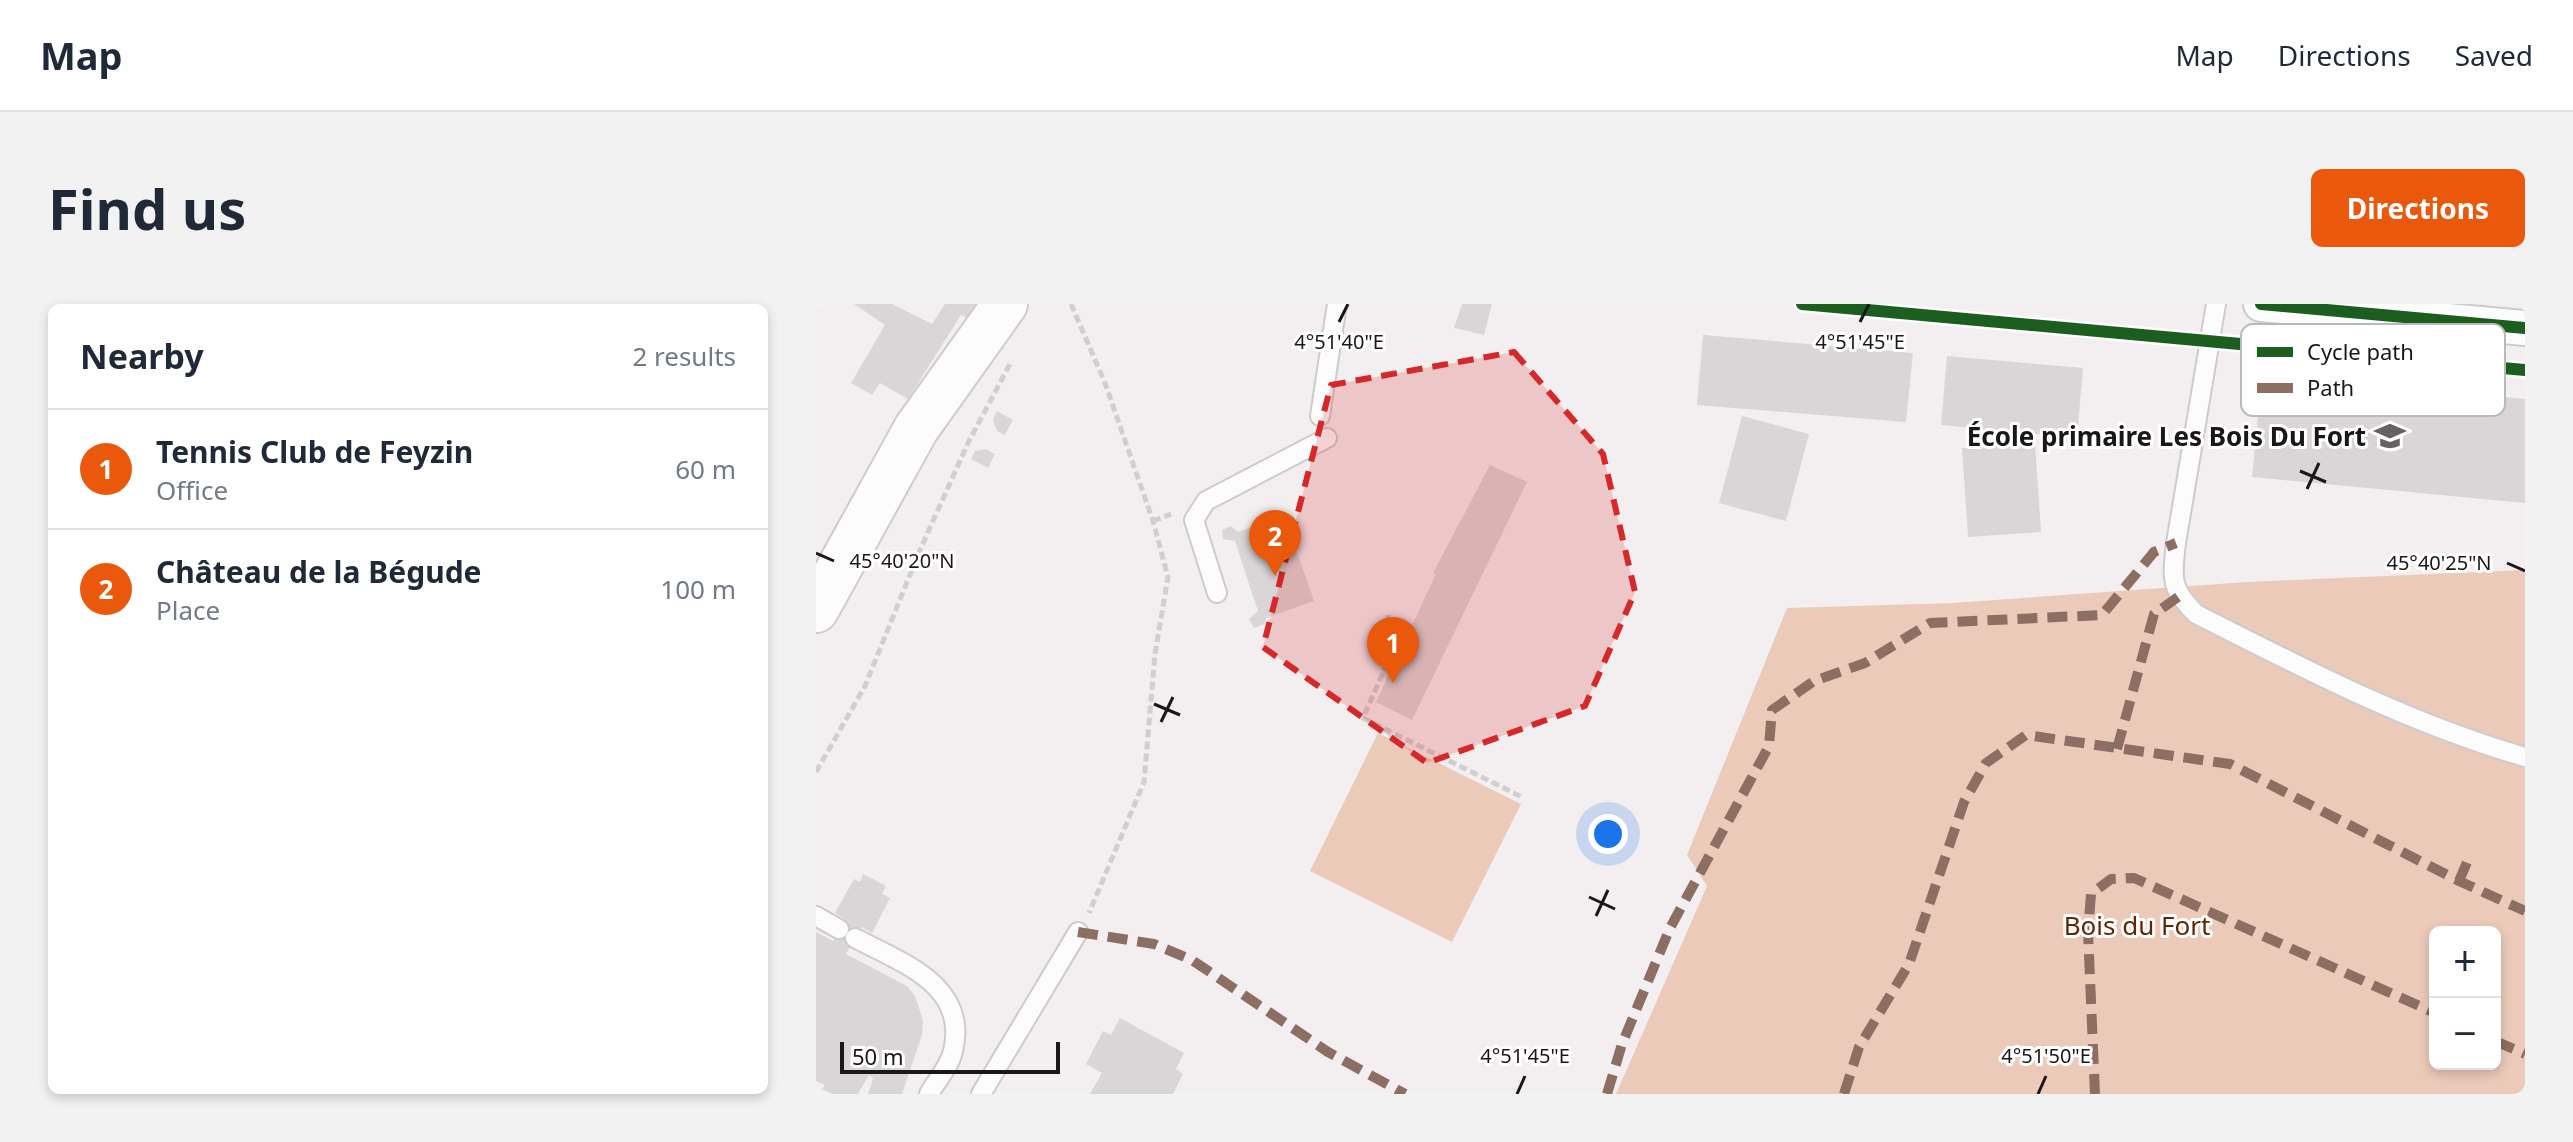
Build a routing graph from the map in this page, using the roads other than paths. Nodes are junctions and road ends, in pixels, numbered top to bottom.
1 (1005, 304) edge
2 (1337, 304) edge
3 (2216, 304) edge
4 (2261, 304) edge
5 (2481, 324) edge
6 (2505, 326) edge
7 (2525, 328) edge
8 (1320, 416) dead end
9 (1327, 438) dead end
10 (1217, 593) dead end
11 (816, 610) edge
12 (2525, 757) edge
13 (816, 916) edge
14 (1078, 932) road end
15 (929, 1094) edge
16 (981, 1094) edge

1 - 11 main road
2 - 8 lane
3 - 12 lane
4 - 5 street
6 - 7 street
9 - 10 lane
13 - 15 lane
14 - 16 lane

